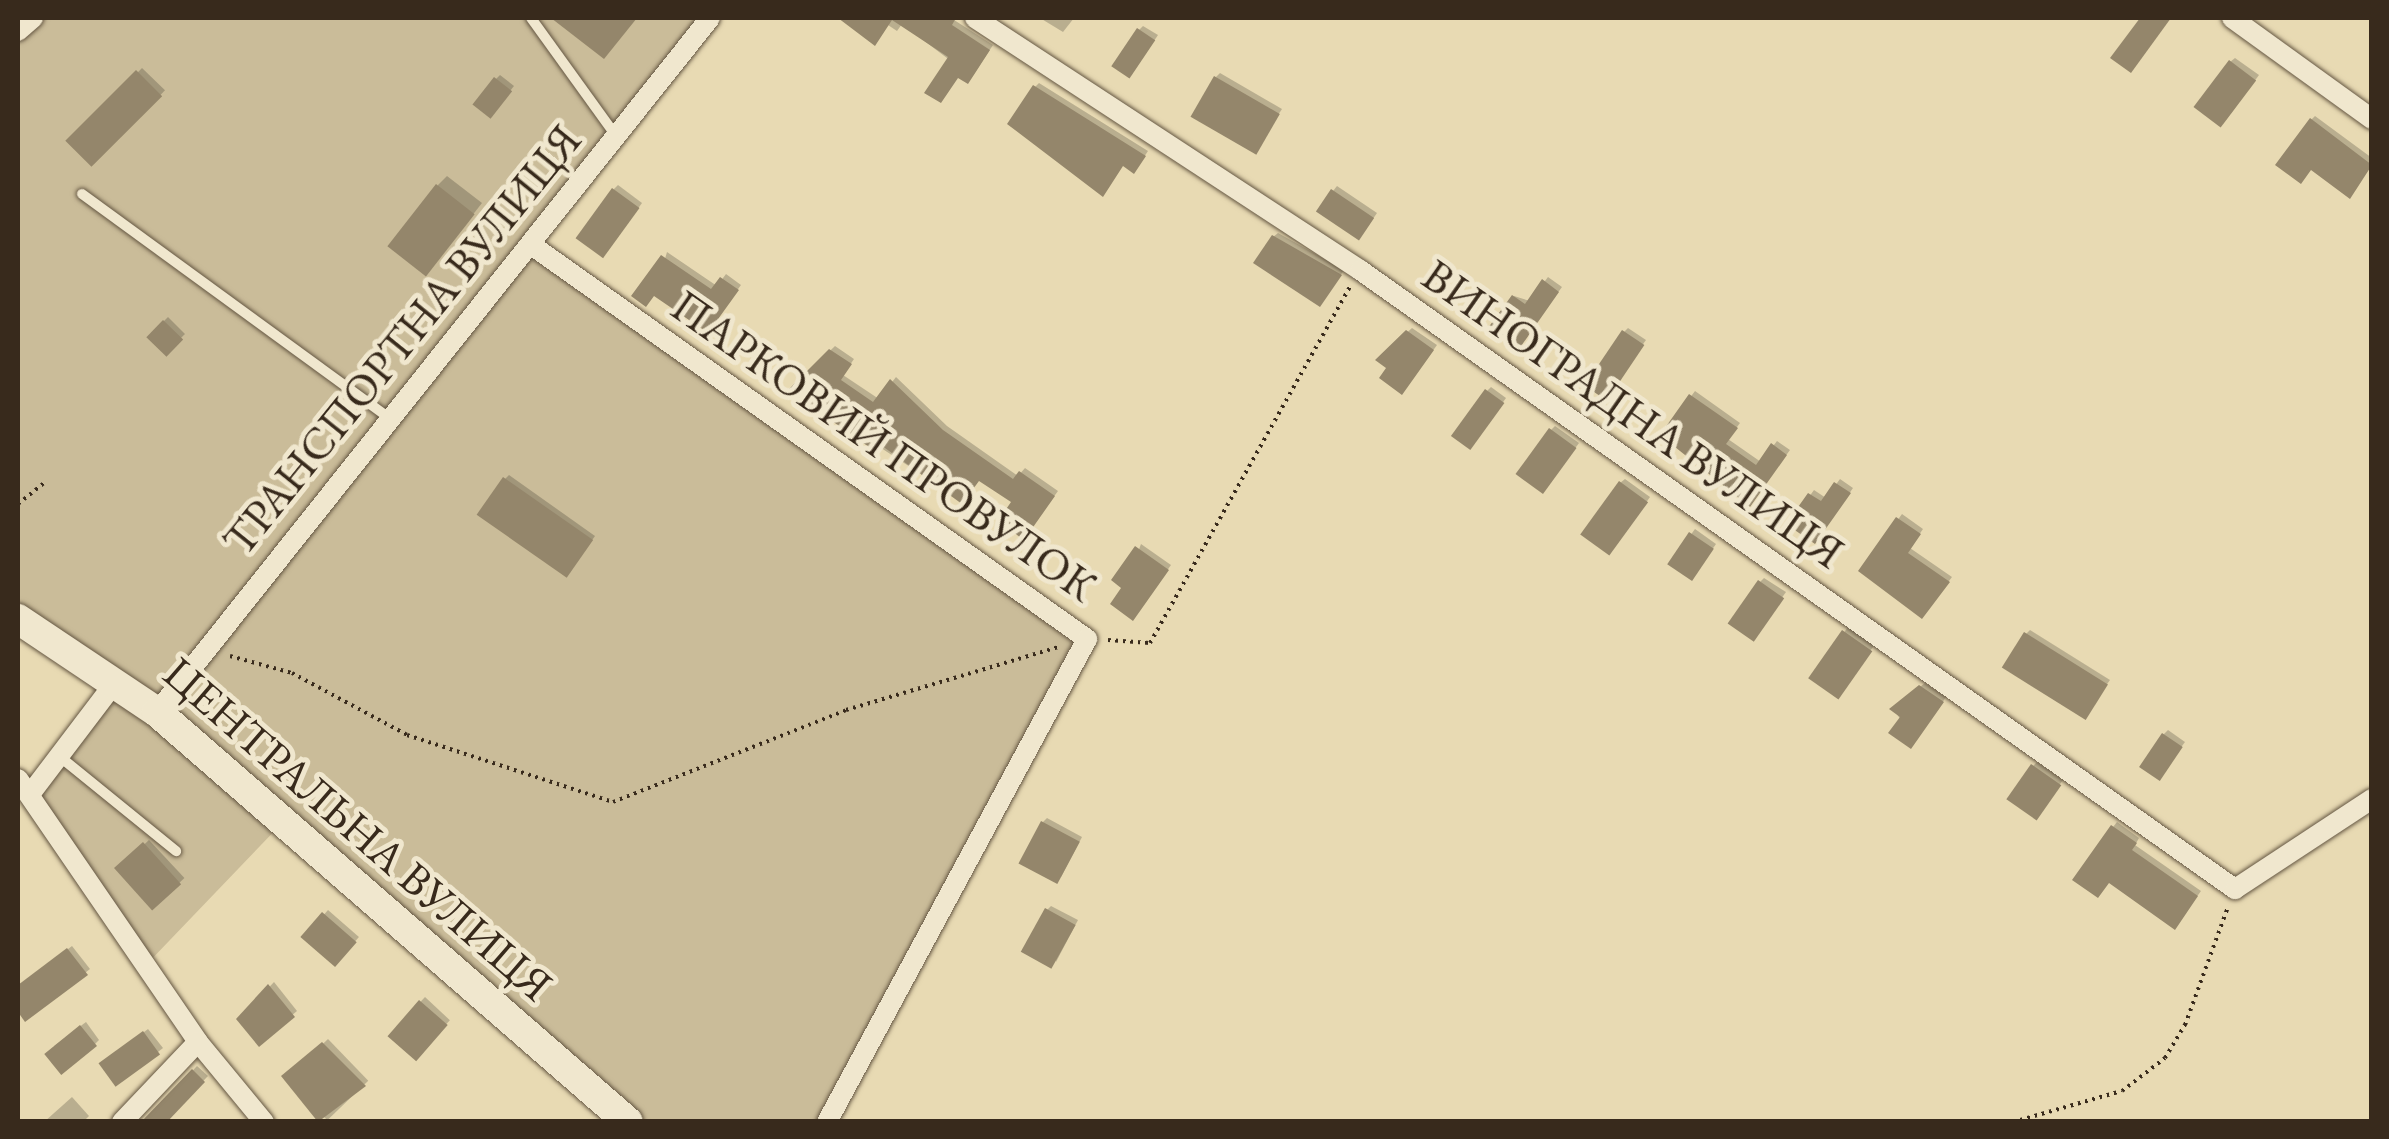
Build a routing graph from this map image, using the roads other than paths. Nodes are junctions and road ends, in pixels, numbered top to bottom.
1 (34, 18) edge
2 (531, 18) edge
3 (710, 18) edge
4 (975, 18) edge
5 (2232, 18) edge
6 (18, 31) edge
7 (2372, 120) edge
8 (616, 136) junction
9 (82, 194) dead end
10 (530, 244) junction
11 (390, 418) junction
12 (18, 620) edge
13 (116, 681) junction
14 (157, 712) junction
15 (60, 756) junction
16 (24, 786) edge
17 (2372, 799) edge
18 (176, 851) dead end
19 (198, 1042) junction
20 (122, 1122) edge
21 (264, 1122) edge
22 (628, 1122) edge
23 (827, 1122) edge

1 - 6 street
2 - 8 lane
3 - 8 street, ТРАНСПОРТНА ВУЛИЦЯ
4 - 17 street, ВИНОГРАДНА ВУЛИЦЯ
5 - 7 street
8 - 10 street, ТРАНСПОРТНА ВУЛИЦЯ
9 - 11 lane
10 - 11 street, ТРАНСПОРТНА ВУЛИЦЯ
10 - 23 street, ПАРКОВИЙ ПРОВУЛОК
11 - 14 street, ТРАНСПОРТНА ВУЛИЦЯ
12 - 13 street, ЦЕНТРАЛЬНА ВУЛИЦЯ
13 - 14 street, ЦЕНТРАЛЬНА ВУЛИЦЯ
13 - 15 street
14 - 22 street, ЦЕНТРАЛЬНА ВУЛИЦЯ
15 - 16 street
15 - 18 lane
16 - 19 street
19 - 20 street
19 - 21 street

